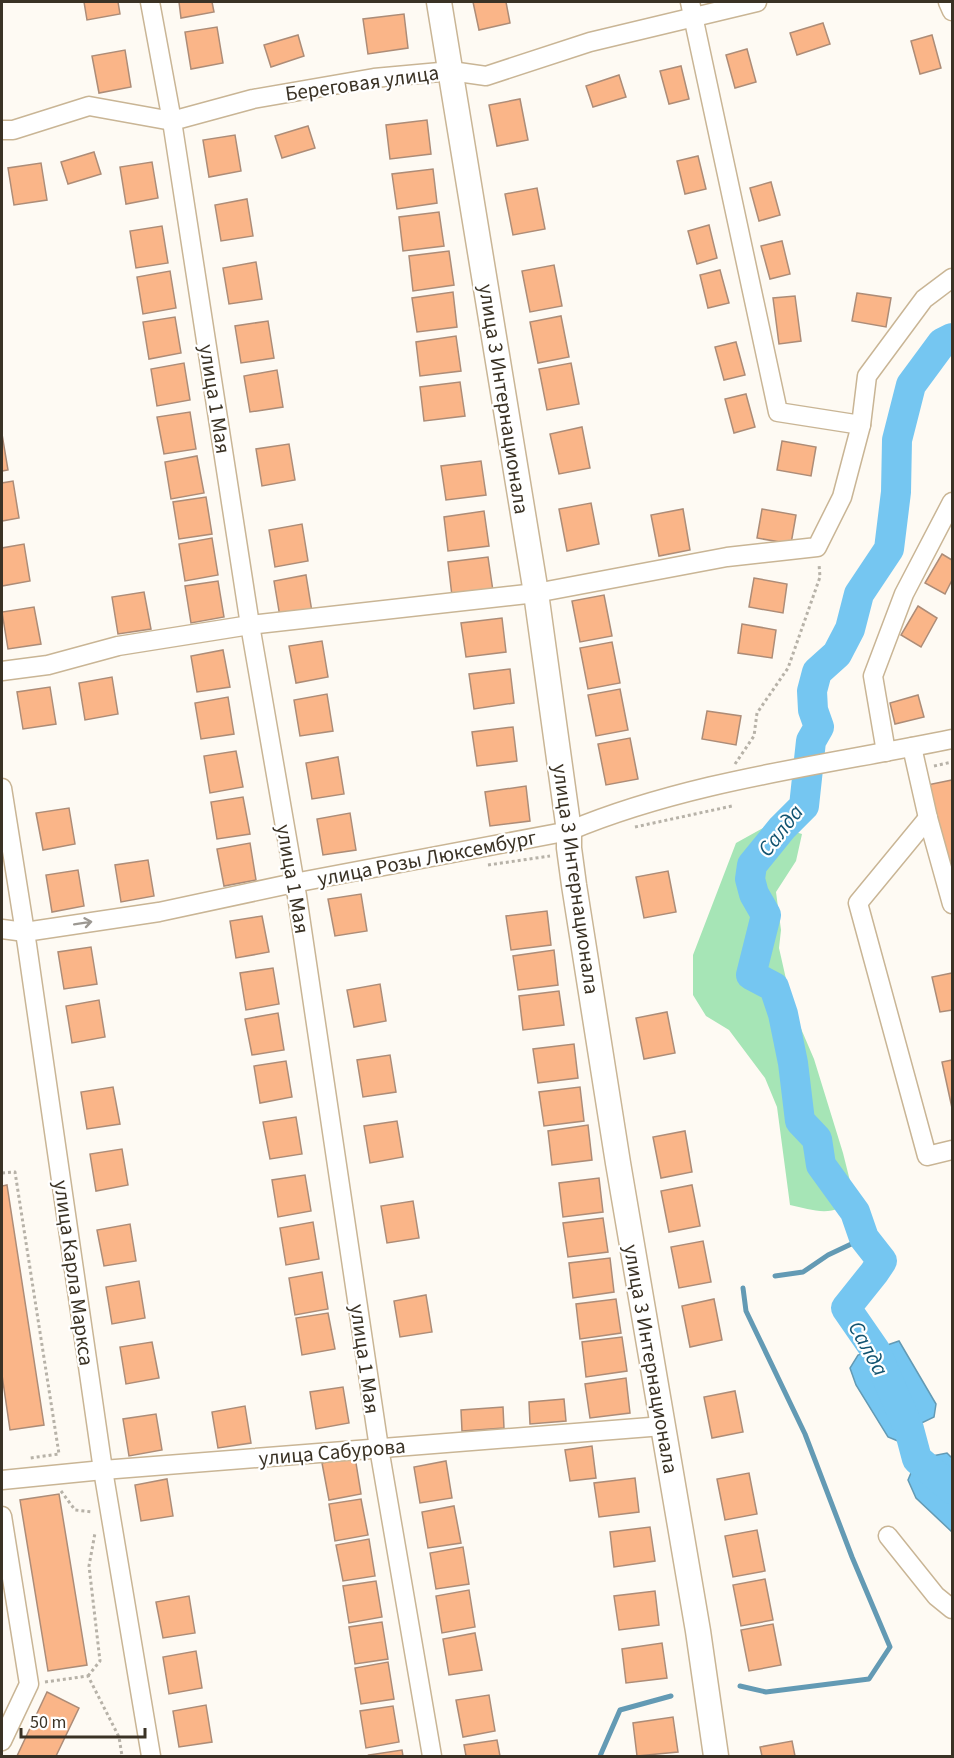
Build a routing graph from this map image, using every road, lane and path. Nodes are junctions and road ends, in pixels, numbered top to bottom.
1 (150, 2) edge
2 (439, 2) edge
3 (757, 2) edge
4 (948, 2) edge
5 (691, 10) edge
6 (952, 11) edge
7 (451, 71) junction
8 (172, 121) junction
9 (2, 130) edge
10 (952, 278) edge
11 (861, 425) junction
12 (952, 502) edge
13 (817, 547) junction
14 (536, 593) junction
15 (250, 626) junction
16 (2, 671) edge
17 (952, 739) edge
18 (912, 747) junction
19 (886, 752) junction
20 (723, 783) junction
21 (2, 788) edge
22 (928, 818) junction
23 (569, 831) junction
24 (294, 883) junction
25 (952, 904) edge
26 (2, 929) edge
27 (25, 932) junction
28 (952, 1150) edge
29 (2, 1173) edge
30 (663, 1426) junction
31 (379, 1448) junction
32 (24, 1459) dead end
33 (103, 1470) junction
34 (2, 1480) edge
35 (57, 1487) dead end
36 (104, 1512) junction
37 (2, 1516) edge
38 (888, 1536) dead end
39 (952, 1608) edge
40 (88, 1676) junction
41 (29, 1684) junction
42 (2, 1742) edge
43 (122, 1756) edge
44 (151, 1756) edge
45 (432, 1756) edge
46 (716, 1756) edge

1 - 8 street, улица 1 Мая
2 - 7 main road, улица 3 Интернационала
3 - 5 street, Береговая улица
4 - 6 street
5 - 7 street, Береговая улица
5 - 11 street
7 - 8 street, Береговая улица
7 - 14 main road, улица 3 Интернационала
8 - 9 street, Береговая улица
8 - 15 street, улица 1 Мая
10 - 11 street
11 - 13 street
12 - 19 street
13 - 14 street
13 - 20 path
14 - 15 street
14 - 23 main road, улица 3 Интернационала
15 - 16 street
15 - 24 street, улица 1 Мая
17 - 18 street, улица Розы Люксембург
18 - 19 street, улица Розы Люксембург
18 - 22 street
19 - 20 street, улица Розы Люксембург
20 - 23 street, улица Розы Люксембург
21 - 27 street, улица Карла Маркса
22 - 25 street
22 - 28 street
23 - 24 street, улица Розы Люксембург
23 - 30 main road, улица 3 Интернационала
27 -> 24 street, улица Розы Люксембург
24 - 31 street, улица 1 Мая
26 - 27 street, улица Розы Люксембург
27 - 33 street, улица Карла Маркса
29 - 32 path
30 - 31 street, улица Сабурова
30 - 46 main road, улица 3 Интернационала
31 - 33 street, улица Сабурова
31 - 45 street, улица 1 Мая
33 - 34 street, улица Сабурова
33 - 36 street, улица Карла Маркса
35 - 36 path
36 - 40 path
36 - 44 street, улица Карла Маркса
37 - 41 street
38 - 39 street
40 - 41 path
40 - 43 path
41 - 42 street

